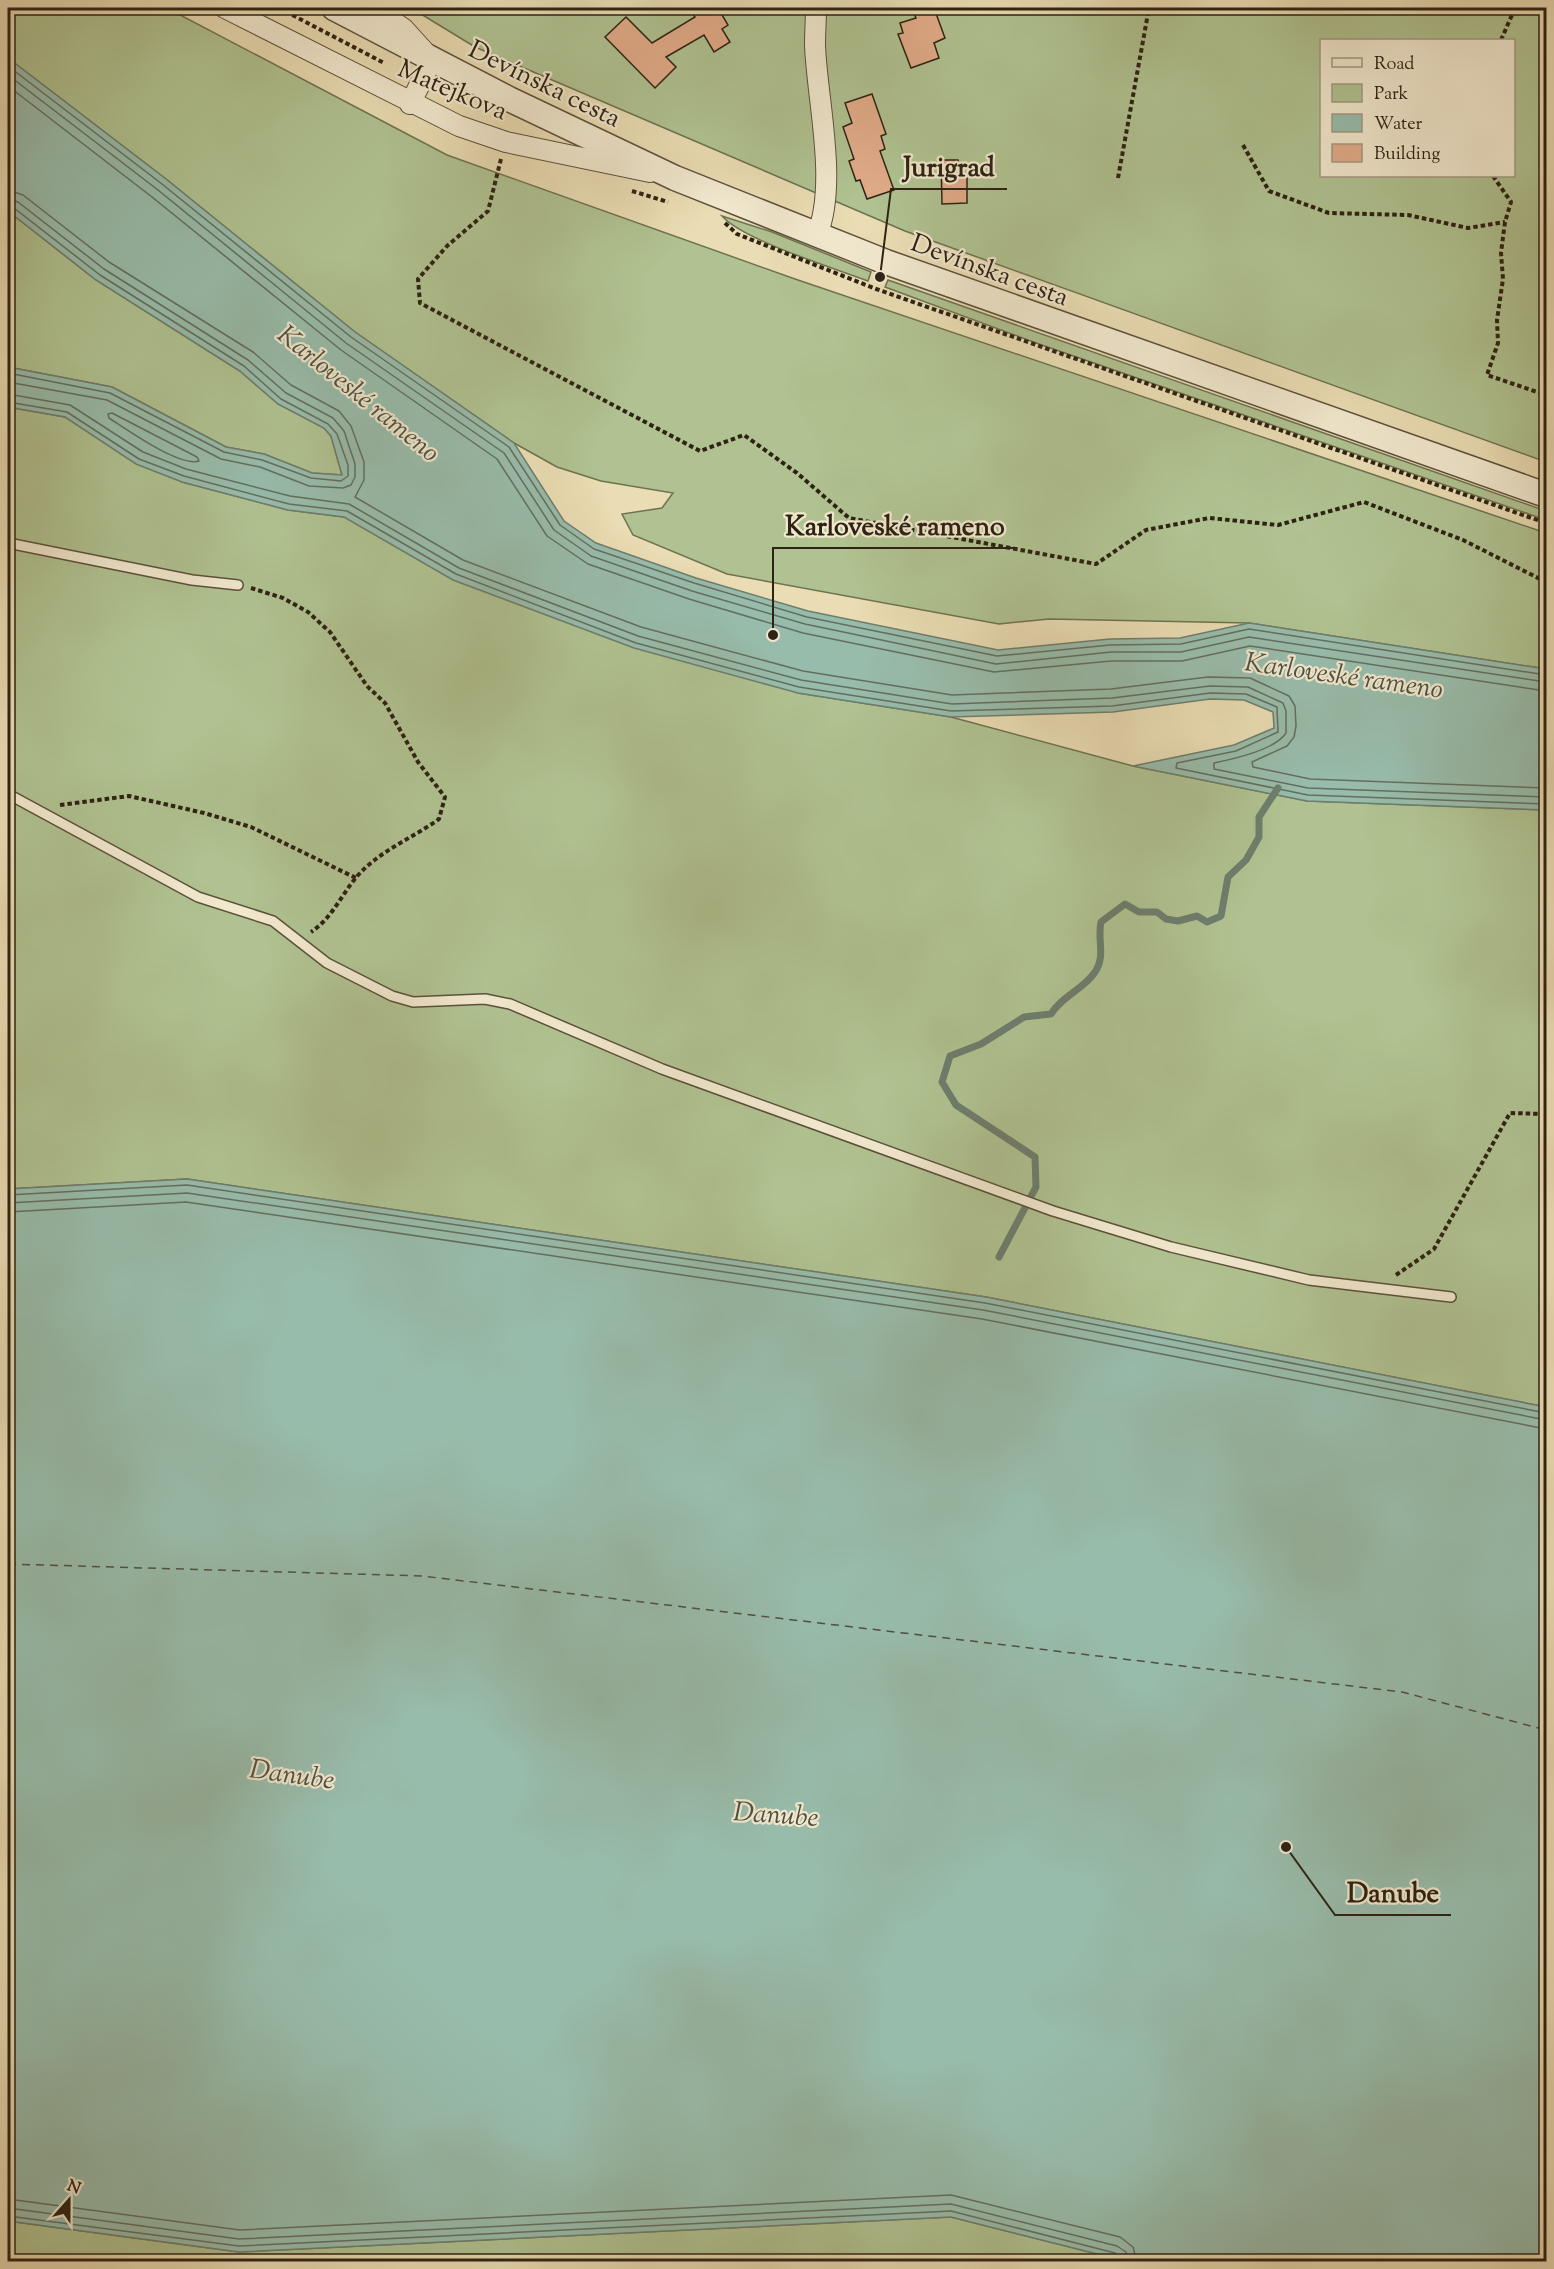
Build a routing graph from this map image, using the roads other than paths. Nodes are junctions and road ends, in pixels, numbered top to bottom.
1 (225, 8) edge
2 (334, 8) edge
3 (374, 8) edge
4 (816, 8) edge
5 (432, 60) junction
6 (410, 104) junction
7 (675, 178) junction
8 (817, 235) junction
9 (1546, 495) edge
10 (8, 543) edge
11 (238, 585) road end
12 (8, 794) edge
13 (1451, 1297) dead end

1 - 6 street, Matejkova
2 - 5 street, Devínska cesta
3 - 5 street, Matejkova
4 - 8 street
5 - 6 street
5 - 7 street, Devínska cesta
6 - 7 street, Matejkova
7 - 8 street, Devínska cesta
8 - 9 street, Devínska cesta
10 - 11 lane
12 - 13 lane

